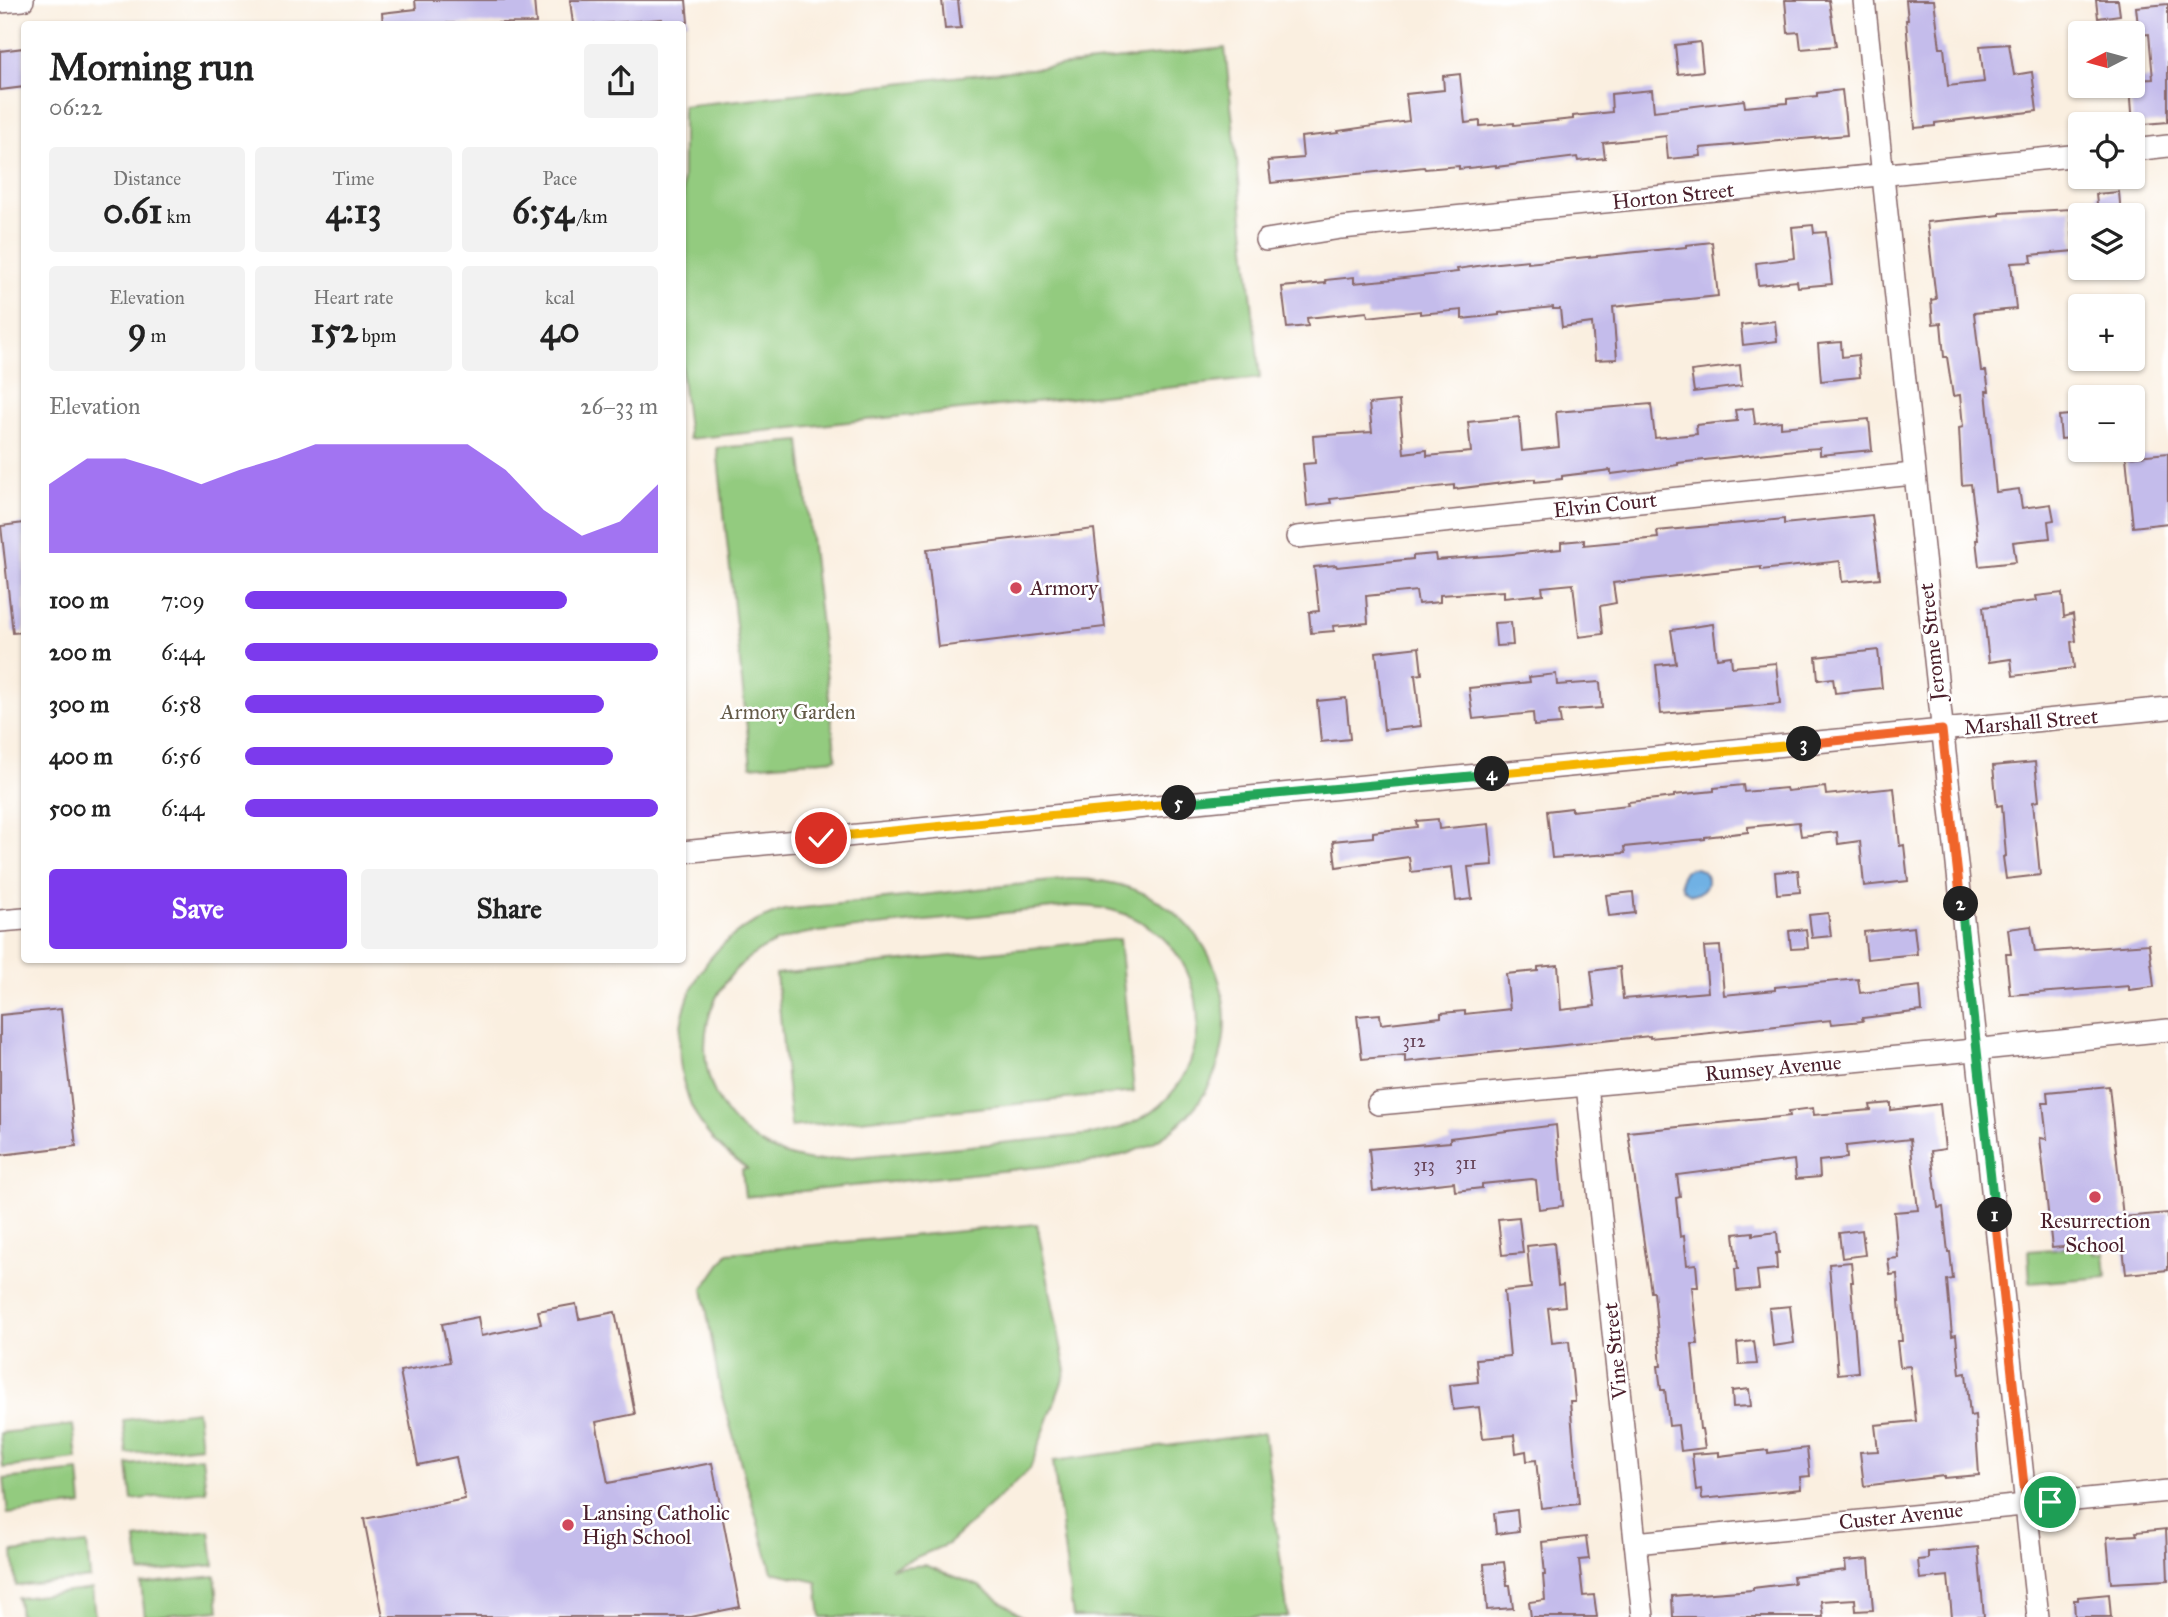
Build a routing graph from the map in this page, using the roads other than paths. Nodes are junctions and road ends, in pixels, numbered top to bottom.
1 (23, 0) edge
2 (1864, 0) edge
3 (0, 2) edge
4 (2168, 146) edge
5 (2145, 149) edge
6 (2068, 156) edge
7 (1883, 175) junction
8 (1266, 240) dead end
9 (1913, 474) junction
10 (1297, 537) dead end
11 (2168, 708) edge
12 (1942, 730) junction
13 (686, 852) edge
14 (21, 919) edge
15 (0, 921) edge
16 (2168, 1030) edge
17 (1976, 1049) junction
18 (1587, 1084) junction
19 (1378, 1104) dead end
20 (2168, 1491) edge
21 (2026, 1504) junction
22 (1635, 1543) junction
23 (1643, 1617) edge
24 (2038, 1617) edge

1 - 3 street
2 - 7 street, Jerome Street
4 - 5 street
6 - 7 street, Horton Street
7 - 8 street, Horton Street
7 - 9 street, Jerome Street
9 - 10 street, Elvin Court
9 - 12 street, Jerome Street
11 - 12 street, Marshall Street
12 - 13 street, Marshall Street
12 - 17 street, Jerome Street
14 - 15 street
16 - 17 street, Rumsey Avenue
17 - 18 street, Rumsey Avenue
17 - 21 street, Jerome Street
18 - 19 street, Rumsey Avenue
18 - 22 street, Vine Street
20 - 21 street, Custer Avenue
21 - 22 street, Custer Avenue
21 - 24 street, Jerome Street
22 - 23 street, Vine Street

